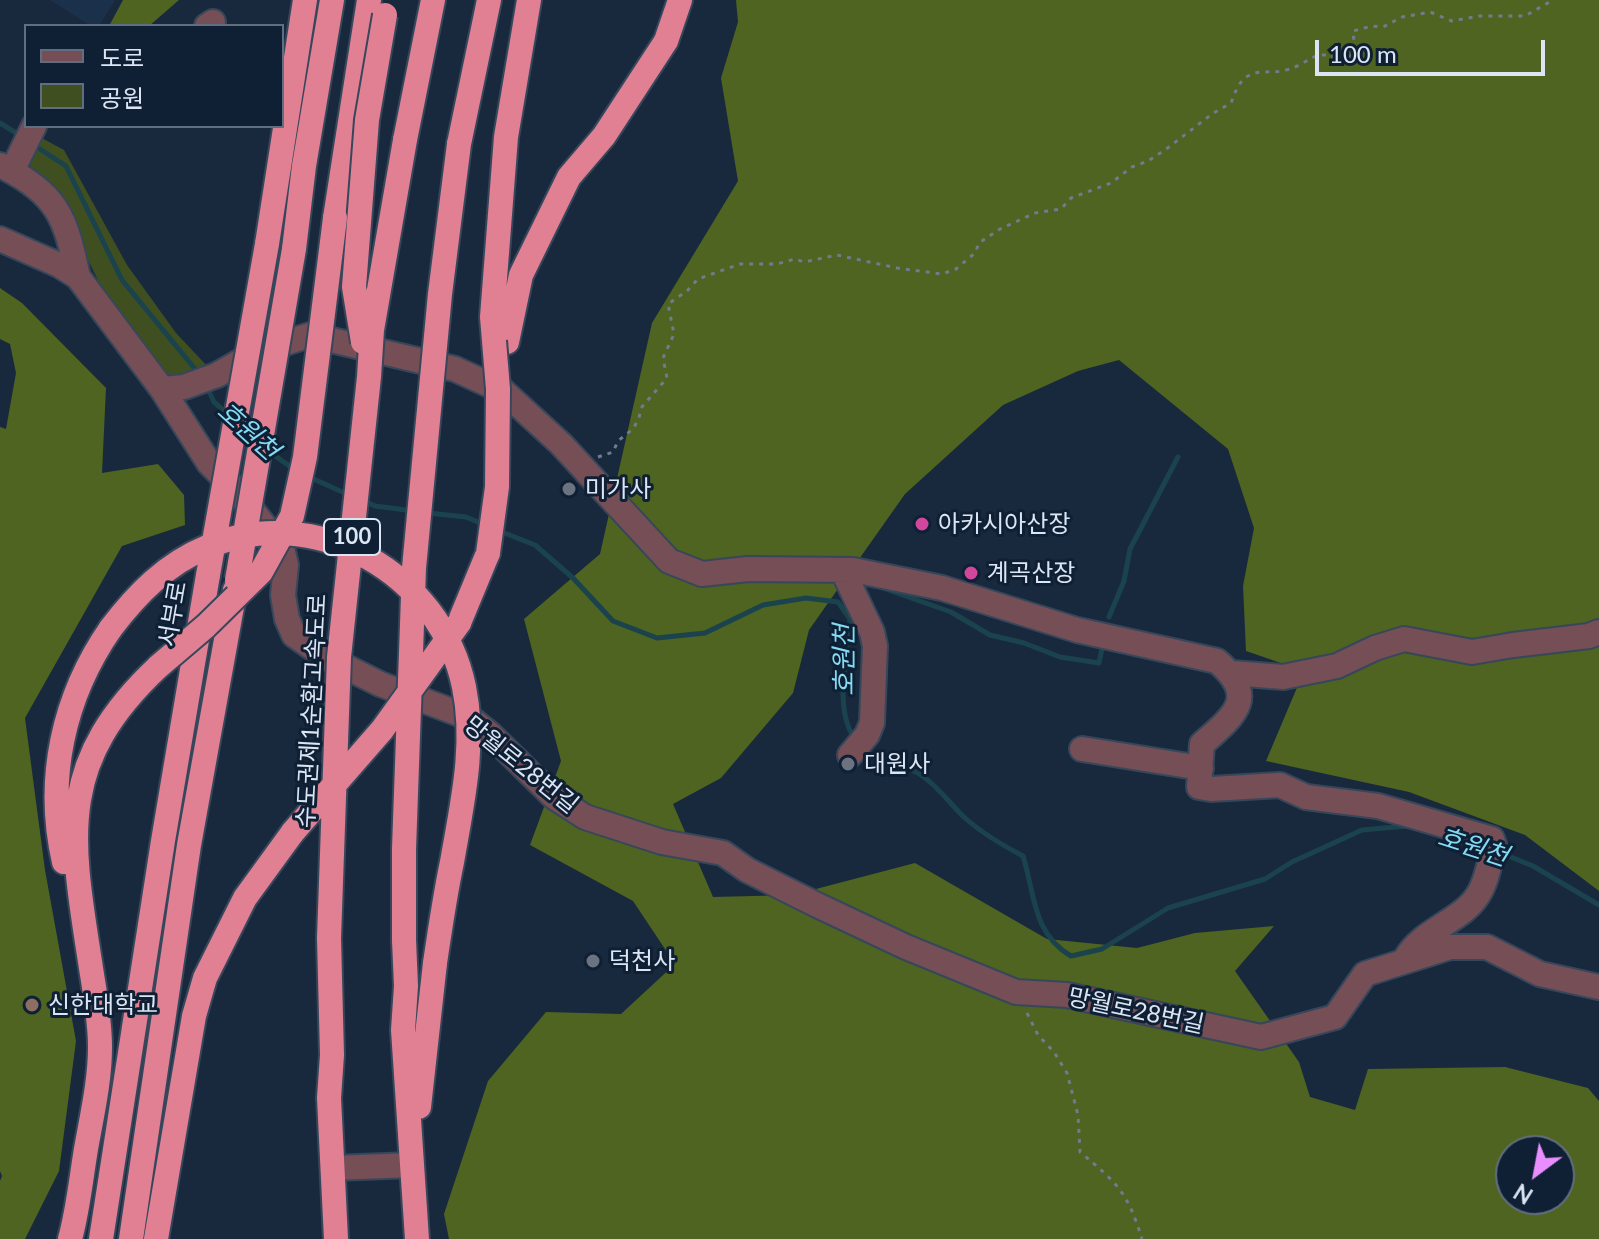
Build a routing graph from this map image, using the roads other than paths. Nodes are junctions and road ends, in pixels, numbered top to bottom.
1 (305, 0) edge
2 (332, 0) edge
3 (433, 0) edge
4 (489, 0) edge
5 (529, 0) edge
6 (680, 0) edge
7 (381, 5) edge
8 (33, 128) edge
9 (6, 168) edge
10 (0, 239) edge
11 (78, 277) junction
12 (501, 341) junction
13 (369, 377) junction
14 (173, 388) junction
15 (843, 571) junction
16 (1599, 632) edge
17 (1232, 673) junction
18 (1082, 749) dead end
19 (850, 755) dead end
20 (1201, 768) junction
21 (1405, 960) junction
22 (91, 967) junction
23 (1599, 987) edge
24 (412, 1165) junction
25 (334, 1168) junction
26 (70, 1239) edge
27 (101, 1239) edge
28 (131, 1239) edge
29 (156, 1239) edge
30 (336, 1239) edge
31 (417, 1239) edge

1 - 27 highway, 서부로, bridge
2 - 28 highway, bridge
3 - 13 highway, 수도권제1순환고속도로 / 100, bridge
4 - 24 highway, 100, bridge
5 - 12 highway
6 - 12 highway
7 - 13 highway, bridge
7 - 22 highway, bridge
8 - 9 street
9 - 11 street
10 - 11 street, 망월로28번길
11 - 14 street, 망월로28번길
12 - 29 highway, bridge
13 - 25 highway, 수도권제1순환고속도로 / 100, bridge
14 - 15 street
14 - 21 street, 망월로28번길
15 - 17 street
15 - 19 street
16 - 17 street
17 - 20 street
18 - 20 street
20 - 21 street
21 - 23 street
22 - 24 highway, bridge
22 - 26 highway
24 - 25 street
24 - 31 highway, 100
25 - 30 highway, 수도권제1순환고속도로 / 100

